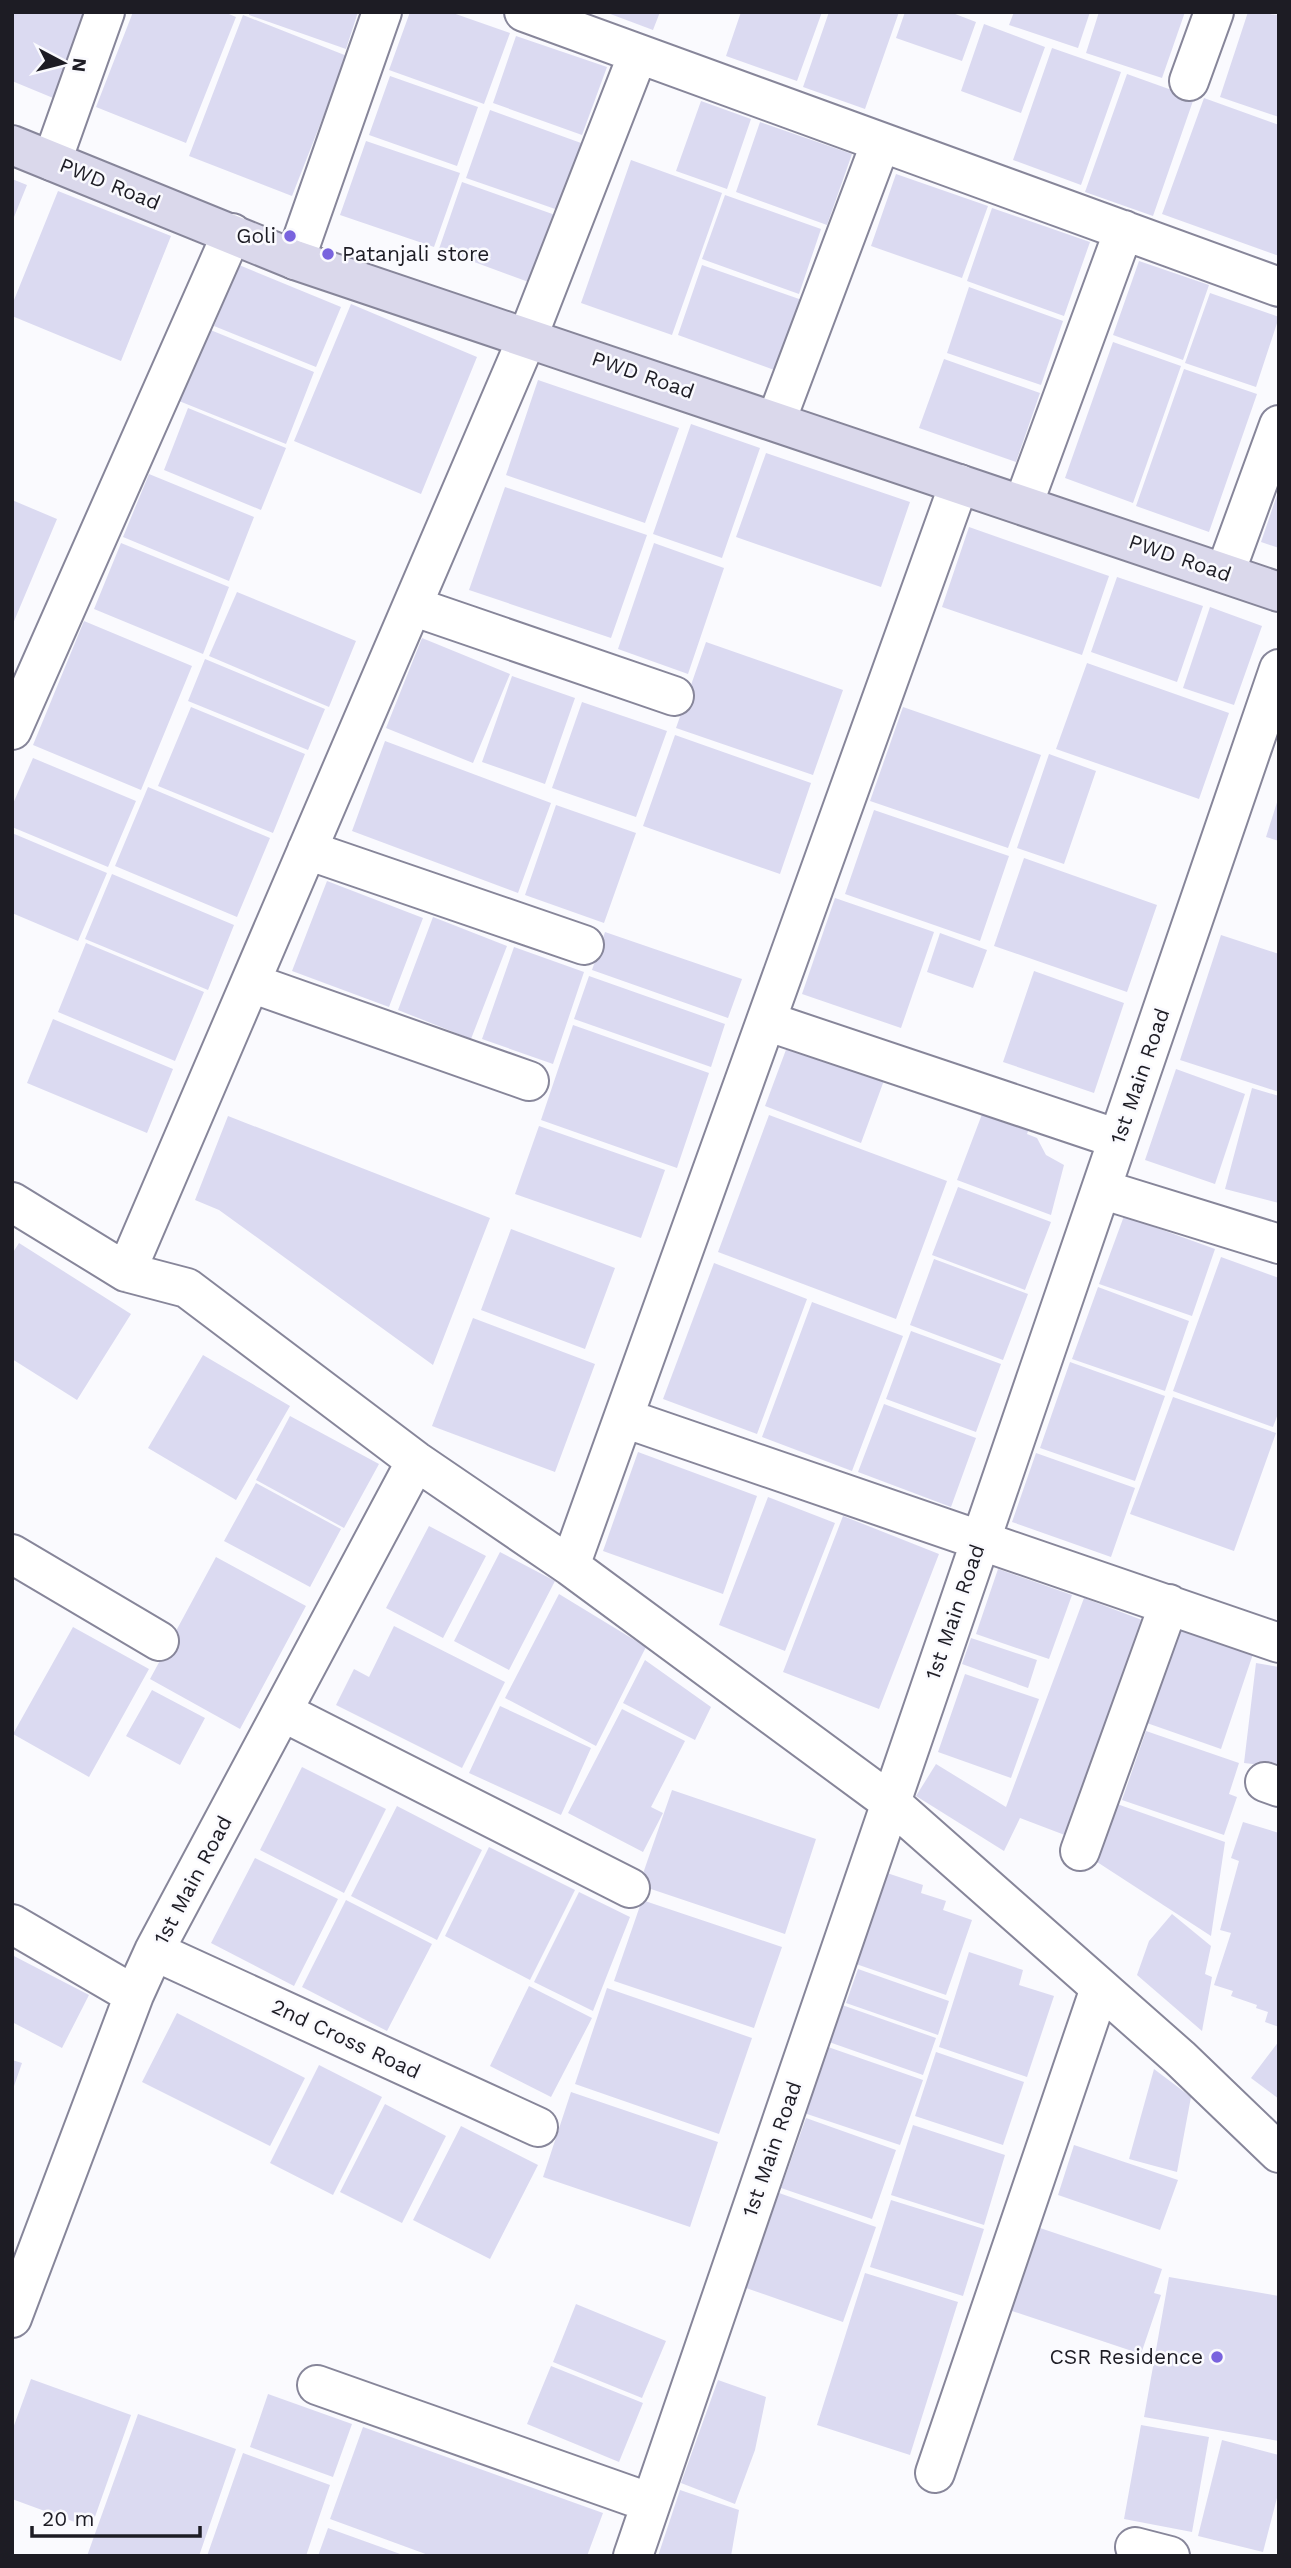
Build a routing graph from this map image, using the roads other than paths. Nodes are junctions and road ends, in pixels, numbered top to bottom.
1 (105, 12) edge
2 (382, 12) edge
3 (524, 12) edge
4 (1214, 12) edge
5 (638, 54) junction
6 (1189, 81) dead end
7 (881, 142) junction
8 (12, 145) edge
9 (52, 161) junction
10 (1124, 230) junction
11 (232, 233) junction
12 (295, 260) junction
13 (1279, 287) edge
14 (528, 336) junction
15 (776, 421) junction
16 (1279, 425) edge
17 (960, 484) junction
18 (1023, 505) junction
19 (1225, 573) junction
20 (1279, 592) edge
21 (412, 606) junction
22 (1279, 669) edge
23 (674, 696) dead end
24 (12, 730) edge
25 (307, 850) junction
26 (584, 945) dead end
27 (251, 983) junction
28 (766, 1021) junction
29 (529, 1081) dead end
30 (1118, 1139) junction
31 (1101, 1189) junction
32 (12, 1202) edge
33 (1279, 1244) edge
34 (126, 1272) junction
35 (624, 1418) junction
36 (416, 1461) junction
37 (981, 1538) junction
38 (12, 1554) edge
39 (570, 1566) junction
40 (1169, 1604) junction
41 (159, 1641) dead end
42 (1279, 1643) edge
43 (283, 1712) junction
44 (890, 1802) junction
45 (1080, 1850) dead end
46 (630, 1888) dead end
47 (12, 1924) edge
48 (154, 1951) junction
49 (1100, 1988) junction
50 (134, 1995) junction
51 (538, 2127) dead end
52 (1279, 2153) edge
53 (12, 2318) edge
54 (317, 2385) dead end
55 (935, 2473) dead end
56 (651, 2503) junction
57 (633, 2556) edge

1 - 9 street
2 - 12 street
3 - 5 street
4 - 6 street
5 - 7 street
5 - 14 street
7 - 10 street
7 - 15 street
8 - 9 street, PWD Road
9 - 11 street, PWD Road
10 - 13 street
10 - 18 street
11 - 12 street, PWD Road
11 - 24 street
12 - 14 street, PWD Road
14 - 15 street, PWD Road
14 - 21 street
15 - 17 street, PWD Road
16 - 19 street
17 - 18 street, PWD Road
17 - 28 street
18 - 19 street, PWD Road
19 - 20 street, PWD Road
21 - 23 street
21 - 25 street
22 - 30 street, 1st Main Road
25 - 26 street
25 - 27 street
27 - 29 street
27 - 34 street
28 - 30 street
28 - 35 street
30 - 31 street, 1st Main Road
31 - 33 street
31 - 37 street, 1st Main Road
32 - 34 street
34 - 36 street
35 - 37 street
35 - 39 street
36 - 39 street
36 - 43 street, 1st Main Road
37 - 40 street
37 - 44 street, 1st Main Road
38 - 41 street
39 - 44 street
40 - 42 street
40 - 45 street
43 - 46 street
43 - 48 street, 1st Main Road
44 - 49 street
44 - 56 street, 1st Main Road
47 - 50 street
48 - 50 street, 1st Main Road
48 - 51 street, 2nd Cross Road
49 - 52 street
49 - 55 street
50 - 53 street, 1st Main Road
54 - 56 street
56 - 57 street, 1st Main Road

